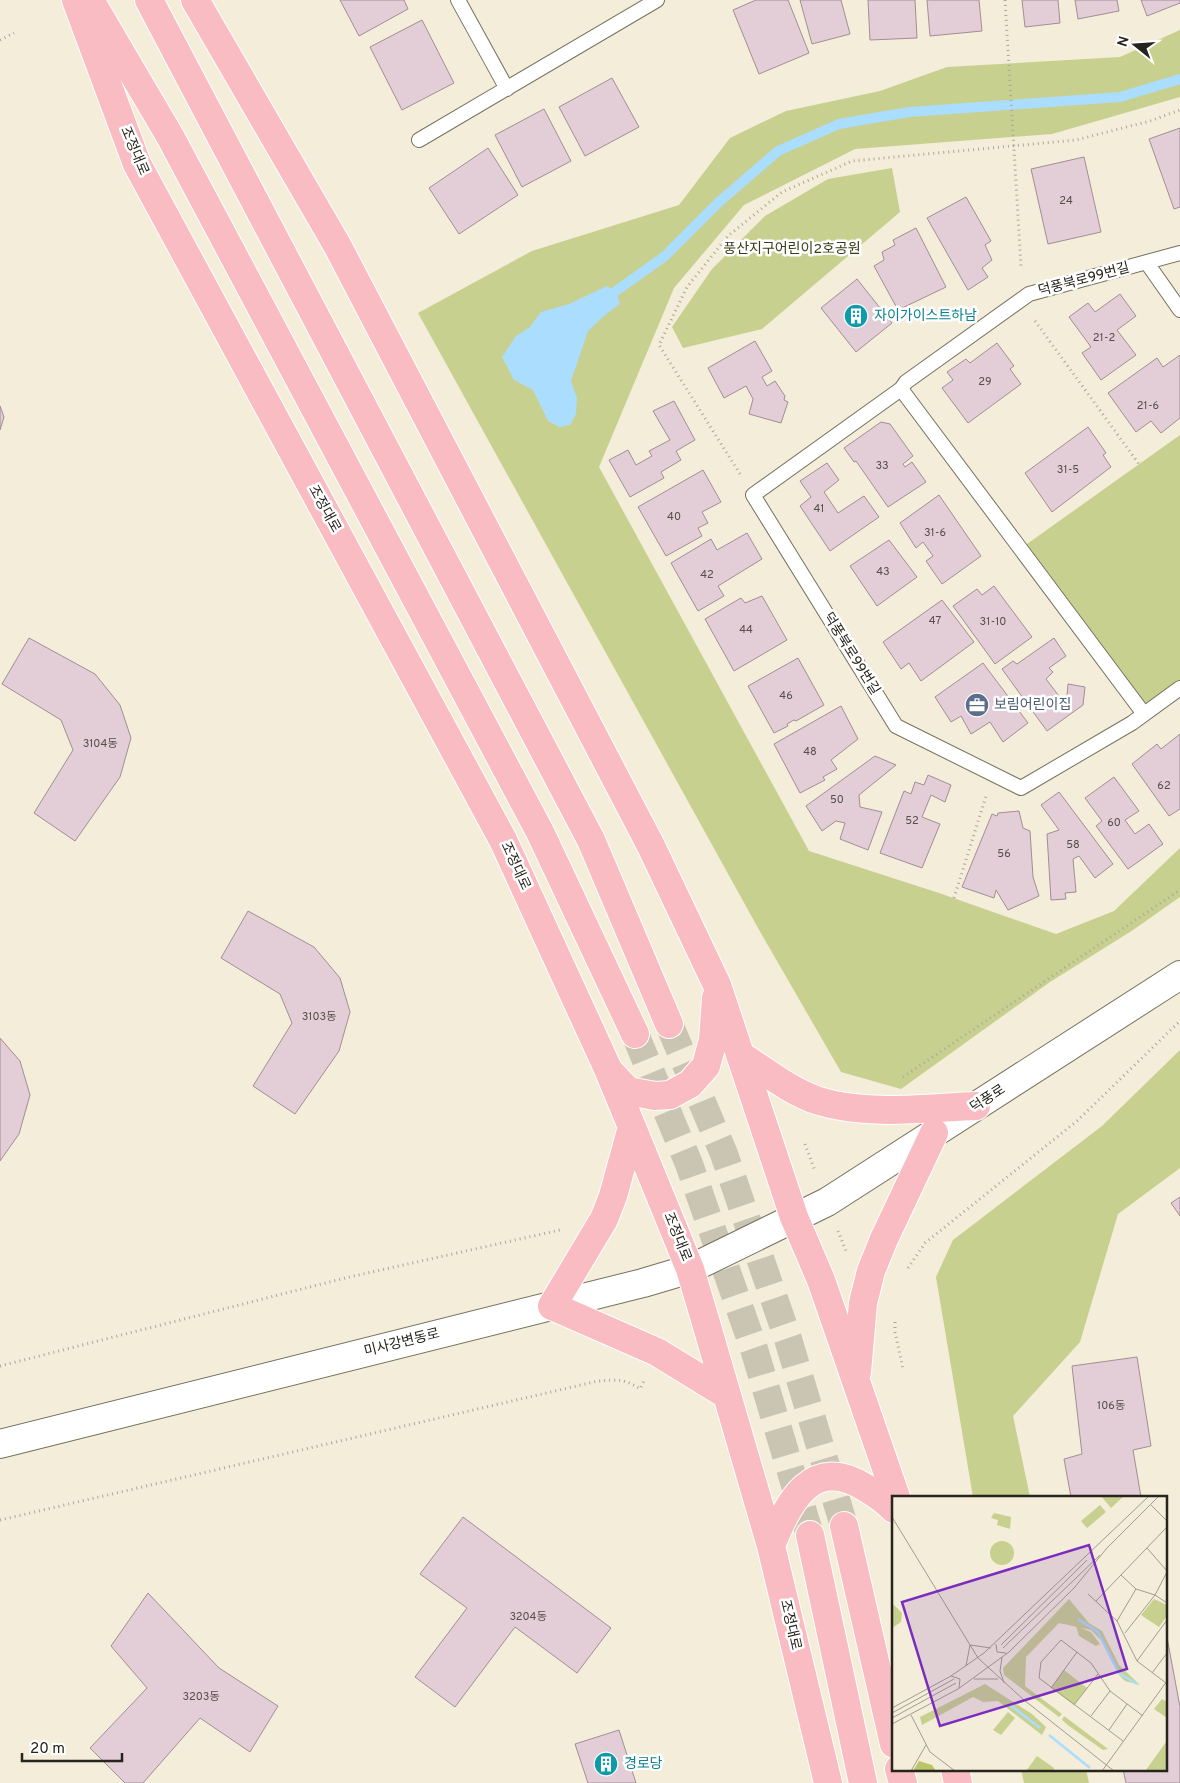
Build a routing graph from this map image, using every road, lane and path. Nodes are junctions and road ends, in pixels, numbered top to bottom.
1 (76, 0) edge
2 (90, 0) edge
3 (149, 0) edge
4 (195, 0) edge
5 (458, 0) edge
6 (657, 0) edge
7 (1005, 0) edge
8 (14, 33) dead end
9 (0, 40) edge
10 (507, 89) junction
11 (1180, 110) edge
12 (419, 140) dead end
13 (1013, 147) junction
14 (1180, 253) edge
15 (1147, 263) junction
16 (1021, 266) dead end
17 (1180, 310) edge
18 (1035, 321) dead end
19 (901, 389) junction
20 (1139, 464) dead end
21 (754, 495) junction
22 (1180, 688) edge
23 (1144, 714) junction
24 (993, 774) junction
25 (1180, 890) edge
26 (954, 898) dead end
27 (1180, 975) edge
28 (717, 986) junction
29 (1180, 1021) edge
30 (669, 1024) tunnel mouth
31 (635, 1034) tunnel mouth
32 (740, 1055) junction
33 (608, 1069) junction
34 (901, 1078) dead end
35 (976, 1106) junction
36 (632, 1127) junction
37 (934, 1133) junction
38 (794, 1217) junction
39 (562, 1228) dead end
40 (690, 1268) junction
41 (905, 1276) dead end
42 (552, 1306) junction
43 (895, 1315) dead end
44 (0, 1366) edge
45 (903, 1369) dead end
46 (856, 1381) junction
47 (640, 1389) dead end
48 (727, 1395) junction
49 (0, 1444) edge
50 (896, 1496) edge
51 (892, 1507) edge
52 (0, 1520) edge
53 (844, 1526) tunnel mouth
54 (810, 1535) tunnel mouth
55 (771, 1546) junction
56 (892, 1735) edge
57 (899, 1770) edge
58 (956, 1770) edge
59 (828, 1783) edge
60 (863, 1783) edge
61 (902, 1783) edge
62 (958, 1783) edge

1 - 33 main road, 조정대로
2 - 31 main road
3 - 30 main road
4 - 28 main road
5 - 10 lane
6 - 10 lane
7 - 13 path
8 - 9 path
10 - 12 lane
11 - 13 path
13 - 16 path
13 - 21 path
14 - 15 lane, 덕풍북로99번길
15 - 17 lane, 덕풍북로99번길
15 - 19 lane, 덕풍북로99번길
18 - 20 path
19 - 21 lane, 덕풍북로99번길
19 - 23 lane
21 - 24 lane, 덕풍북로99번길
22 - 23 lane, 덕풍북로99번길
23 - 24 lane, 덕풍북로99번길
24 - 26 path
25 - 34 path
27 - 35 main road, 덕풍로
28 - 32 main road
28 - 33 main road
29 - 41 path
32 - 35 main road
32 - 38 main road
33 - 36 main road, 조정대로
35 - 37 main road, 덕풍로
36 - 40 main road, 조정대로
36 - 42 main road
37 - 38 main road, 덕풍로
37 - 46 main road
38 - 40 main road, 미사강변동로
38 - 46 main road
39 - 44 path
40 - 42 main road, 미사강변동로
40 - 48 main road, 조정대로
42 - 48 main road
42 - 49 main road, 미사강변동로
43 - 45 path
46 - 50 main road
47 - 52 path
48 - 55 main road, 조정대로
51 - 55 main road
53 - 56 main road
54 - 60 main road
55 - 59 main road, 조정대로
57 - 61 main road
58 - 62 main road

